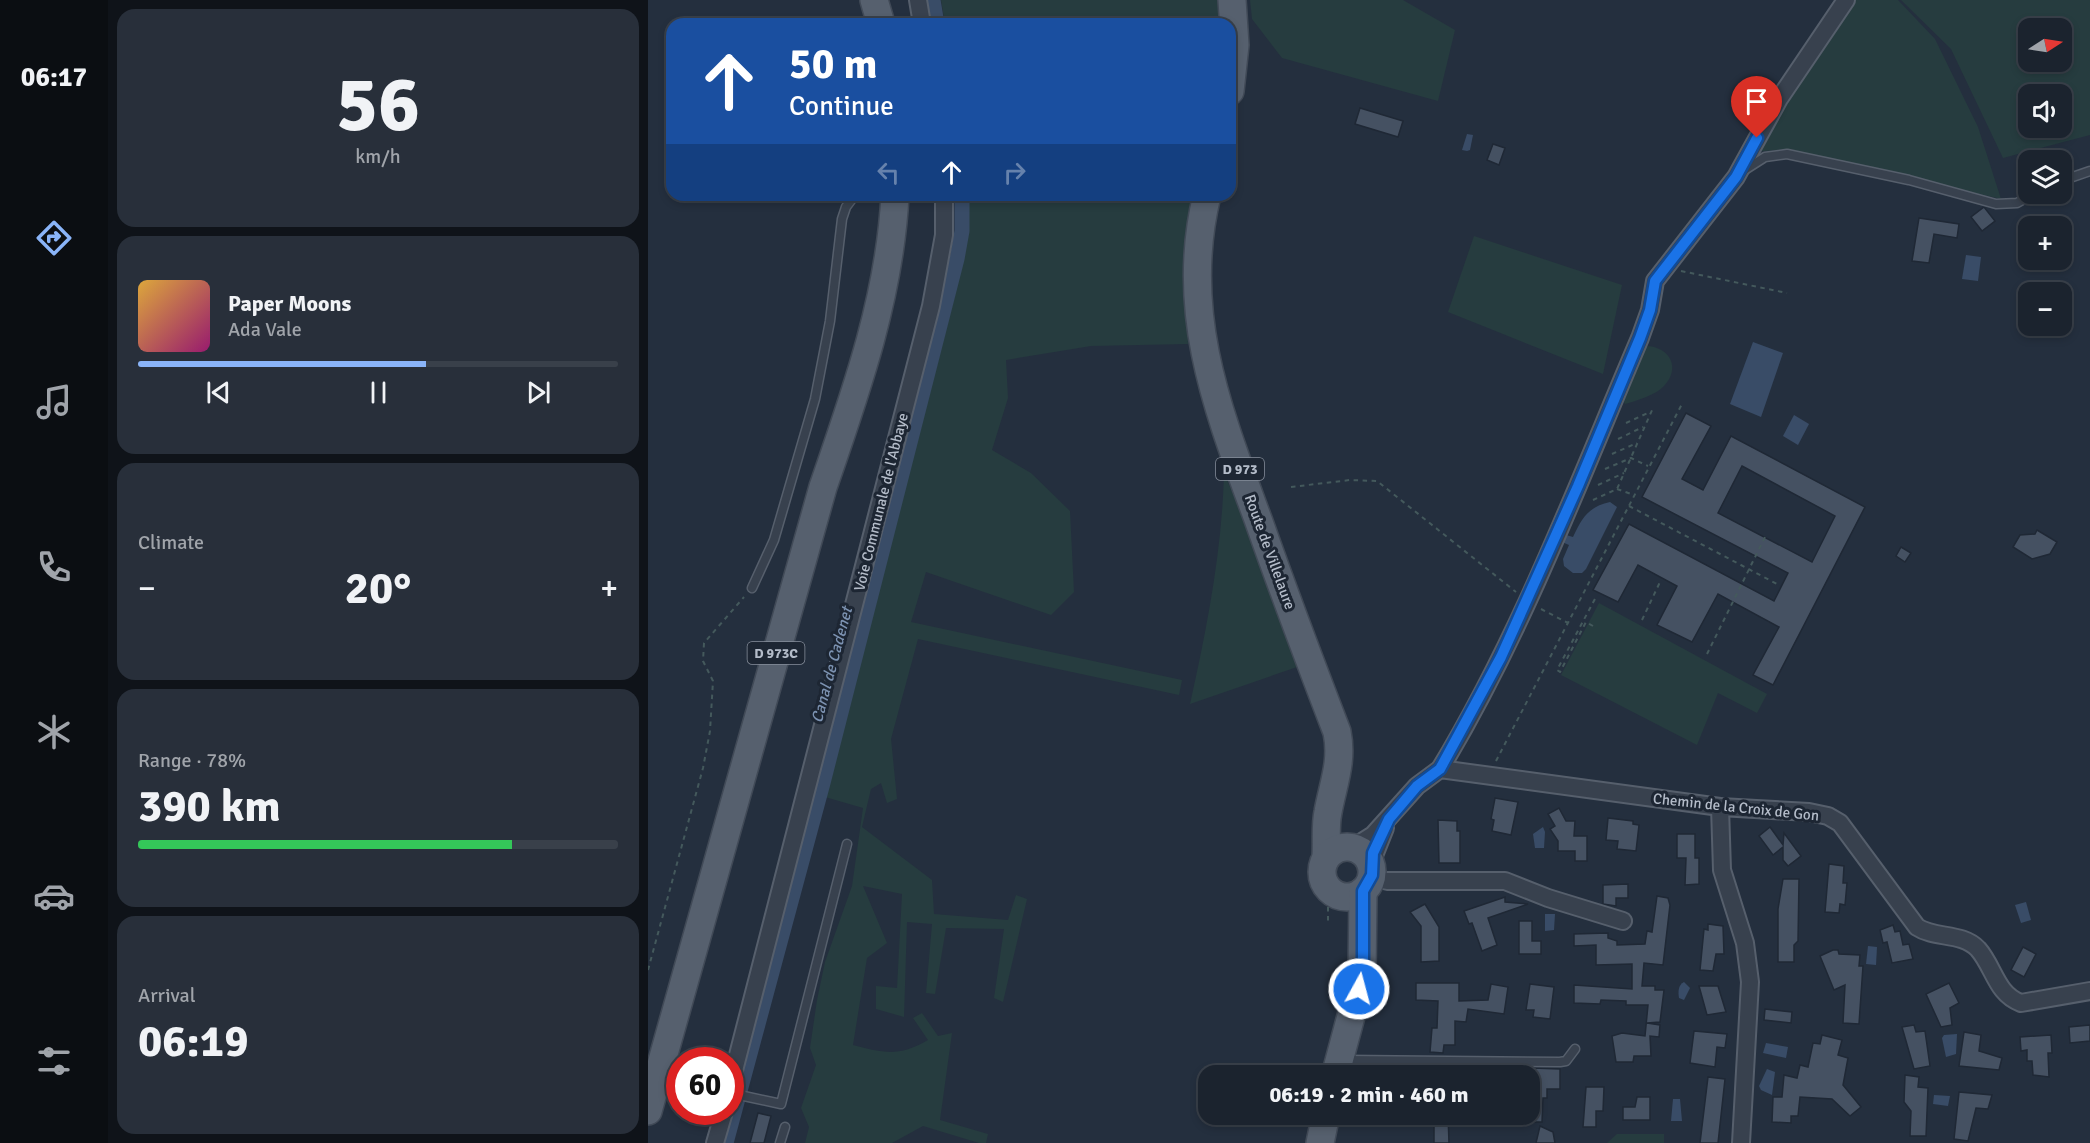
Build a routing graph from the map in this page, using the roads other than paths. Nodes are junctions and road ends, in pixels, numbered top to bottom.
1 (874, 0) edge
2 (918, 0) edge
3 (1232, 0) edge
4 (1846, 0) edge
5 (878, 18) edge
6 (921, 18) edge
7 (1233, 18) edge
8 (2090, 171) edge
9 (1736, 177) junction
10 (2072, 177) edge
11 (850, 201) edge
12 (894, 201) edge
13 (944, 201) edge
14 (1206, 201) edge
15 (2018, 202) edge
16 (752, 588) road end
17 (1440, 769) junction
18 (1331, 801) junction
19 (1720, 807) junction
20 (847, 844) dead end
21 (1326, 856) junction
22 (1366, 869) junction
23 (1331, 891) junction
24 (1623, 921) dead end
25 (2090, 992) edge
26 (740, 1047) edge
27 (1575, 1049) dead end
28 (1338, 1060) edge
29 (1391, 1065) edge
30 (744, 1096) edge
31 (648, 1111) edge
32 (720, 1125) edge
33 (1324, 1125) edge
34 (785, 1127) dead end
35 (715, 1143) edge
36 (780, 1143) edge
37 (1320, 1143) edge
38 (1741, 1143) edge

1 - 5 main road
2 - 6 street
3 - 7 main road
4 - 9 street
8 - 10 lane
9 - 15 lane
9 - 17 street
11 - 16 lane
12 - 31 main road, D 973C
13 - 26 street, Voie Communale de l'Abbaye
14 - 18 main road, Route de Villelaure / D 973
17 - 19 street, Chemin de la Croix de Gon
17 - 22 street
18 - 21 main road, Route de Villelaure / D 973
18 - 22 main road
19 - 25 street, Chemin de la Croix de Gon
19 - 38 street
20 - 30 lane
21 - 22 main road
21 - 23 main road
22 - 23 main road
22 - 24 street
22 - 28 main road
23 - 28 main road
27 - 28 lane
28 - 29 lane
32 - 35 street
33 - 37 main road
34 - 36 lane

